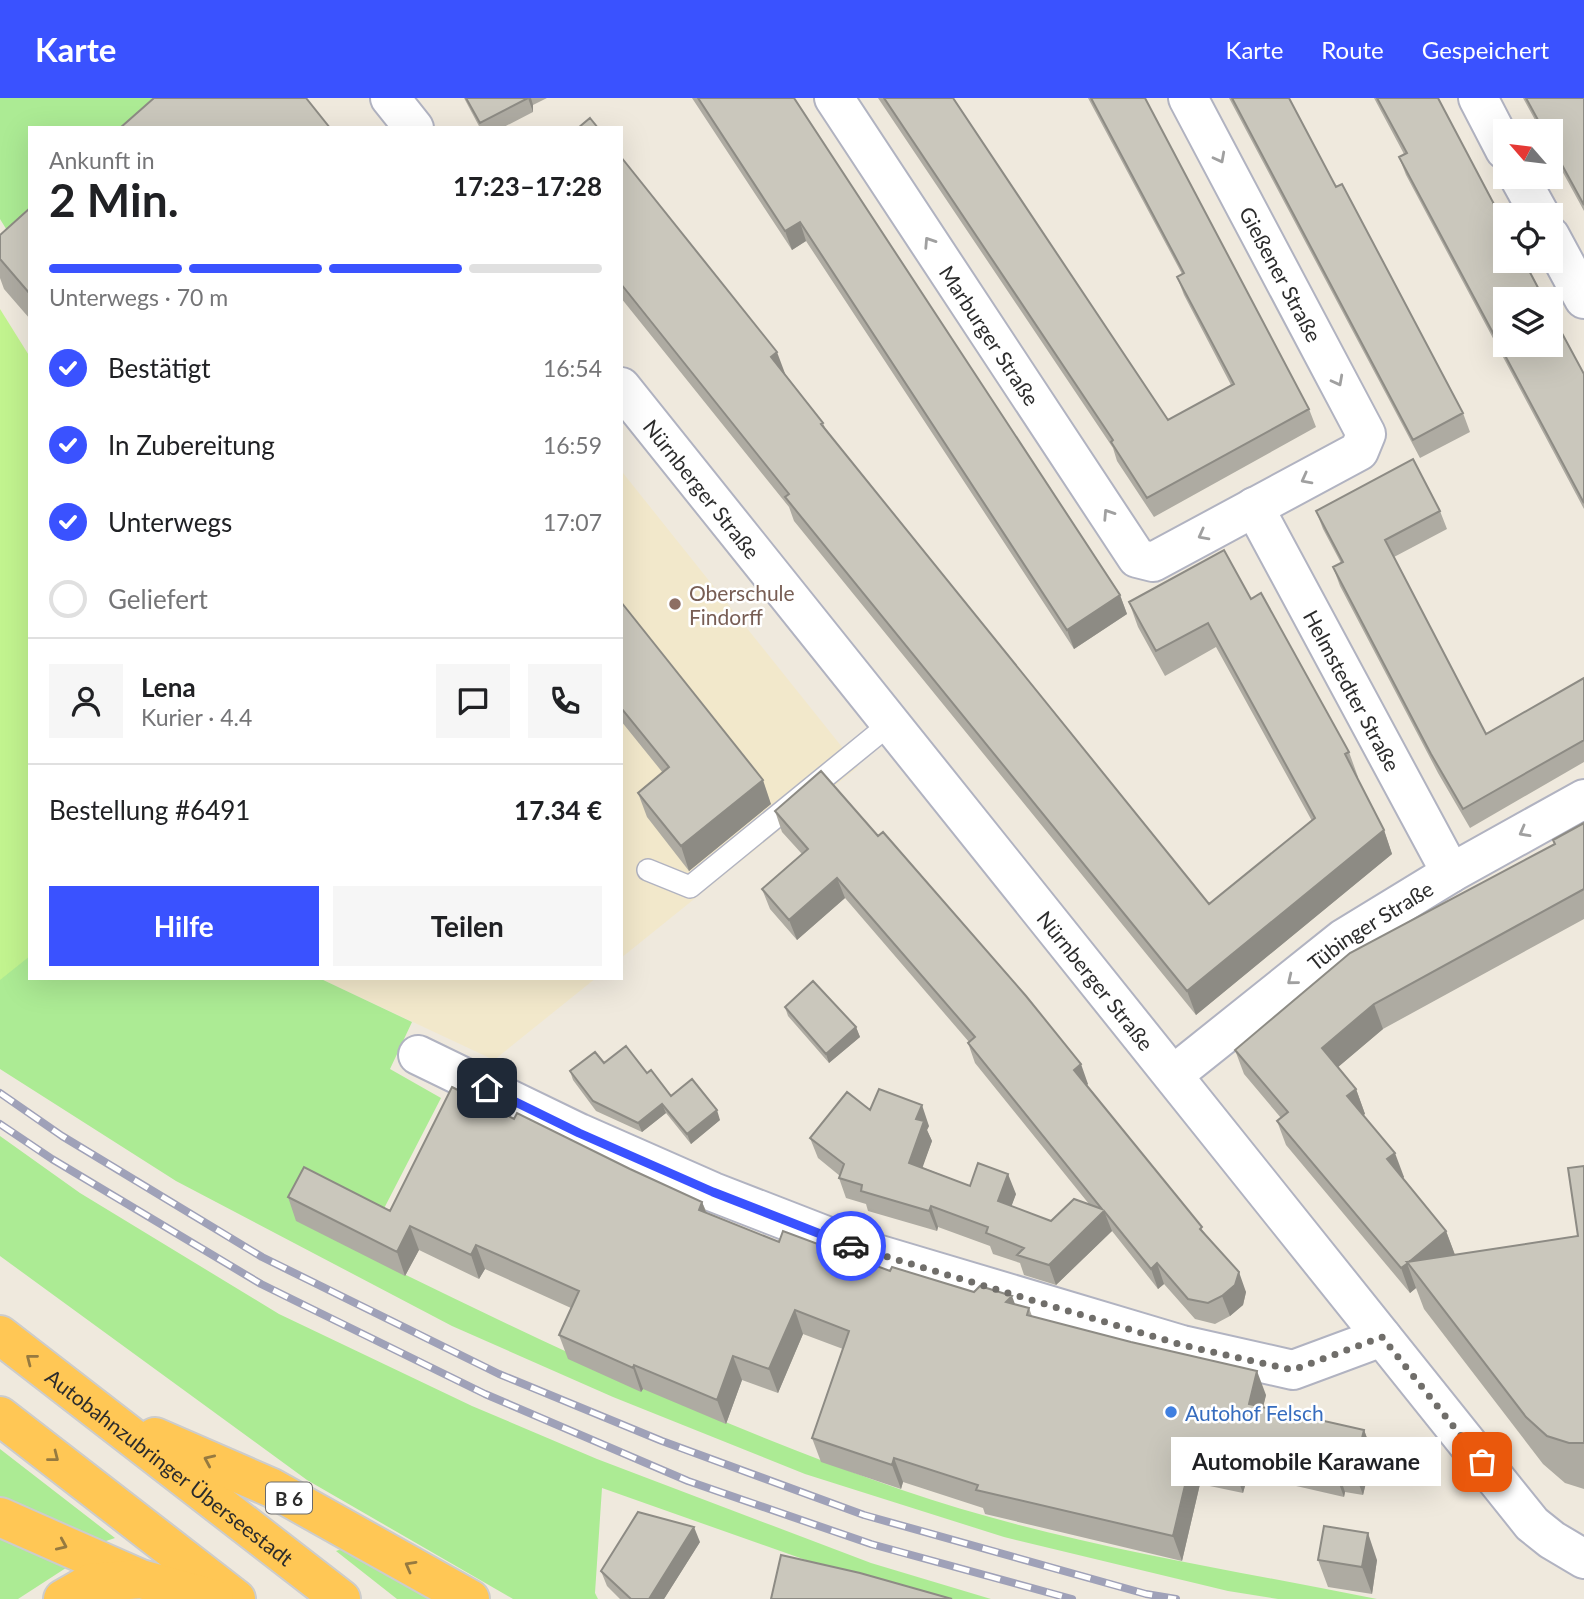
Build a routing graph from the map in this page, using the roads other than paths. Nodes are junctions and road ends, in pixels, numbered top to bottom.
1 (390, 98) edge
2 (834, 98) edge
3 (1188, 98) edge
4 (1478, 98) edge
5 (412, 126) edge
6 (1493, 127) edge
7 (1563, 260) edge
8 (1584, 299) edge
9 (623, 394) edge
10 (633, 426) edge
11 (1254, 508) junction
12 (891, 723) junction
13 (1584, 799) edge
14 (648, 870) dead end
15 (1451, 873) junction
16 (418, 1055) dead end
17 (1173, 1074) junction
18 (0, 1335) edge
19 (1382, 1337) junction
20 (100, 1413) junction
21 (0, 1416) edge
22 (0, 1517) edge
23 (1584, 1559) edge
24 (141, 1579) junction
25 (63, 1599) edge
26 (214, 1599) edge
27 (236, 1599) edge
28 (341, 1599) edge
29 (470, 1599) edge

1 - 5 street
11 -> 2 street, Marburger Straße
3 -> 11 street, Gießener Straße
4 - 6 street
7 - 8 street
9 - 10 street, Nürnberger Straße
10 - 12 street, Nürnberger Straße
11 - 15 street, Helmstedter Straße
12 - 14 lane
12 - 17 street, Nürnberger Straße
13 -> 15 street, Tübinger Straße
15 -> 17 street, Tübinger Straße
16 - 19 street
17 - 19 street, Nürnberger Straße
20 -> 18 highway, Autobahnzubringer Überseestadt / B 6
19 - 23 street, Nürnberger Straße
20 - 28 highway, Autobahnzubringer Überseestadt / B 6
29 -> 20 highway, B 6
21 -> 27 highway
22 -> 24 highway
24 - 25 highway
24 - 26 highway

